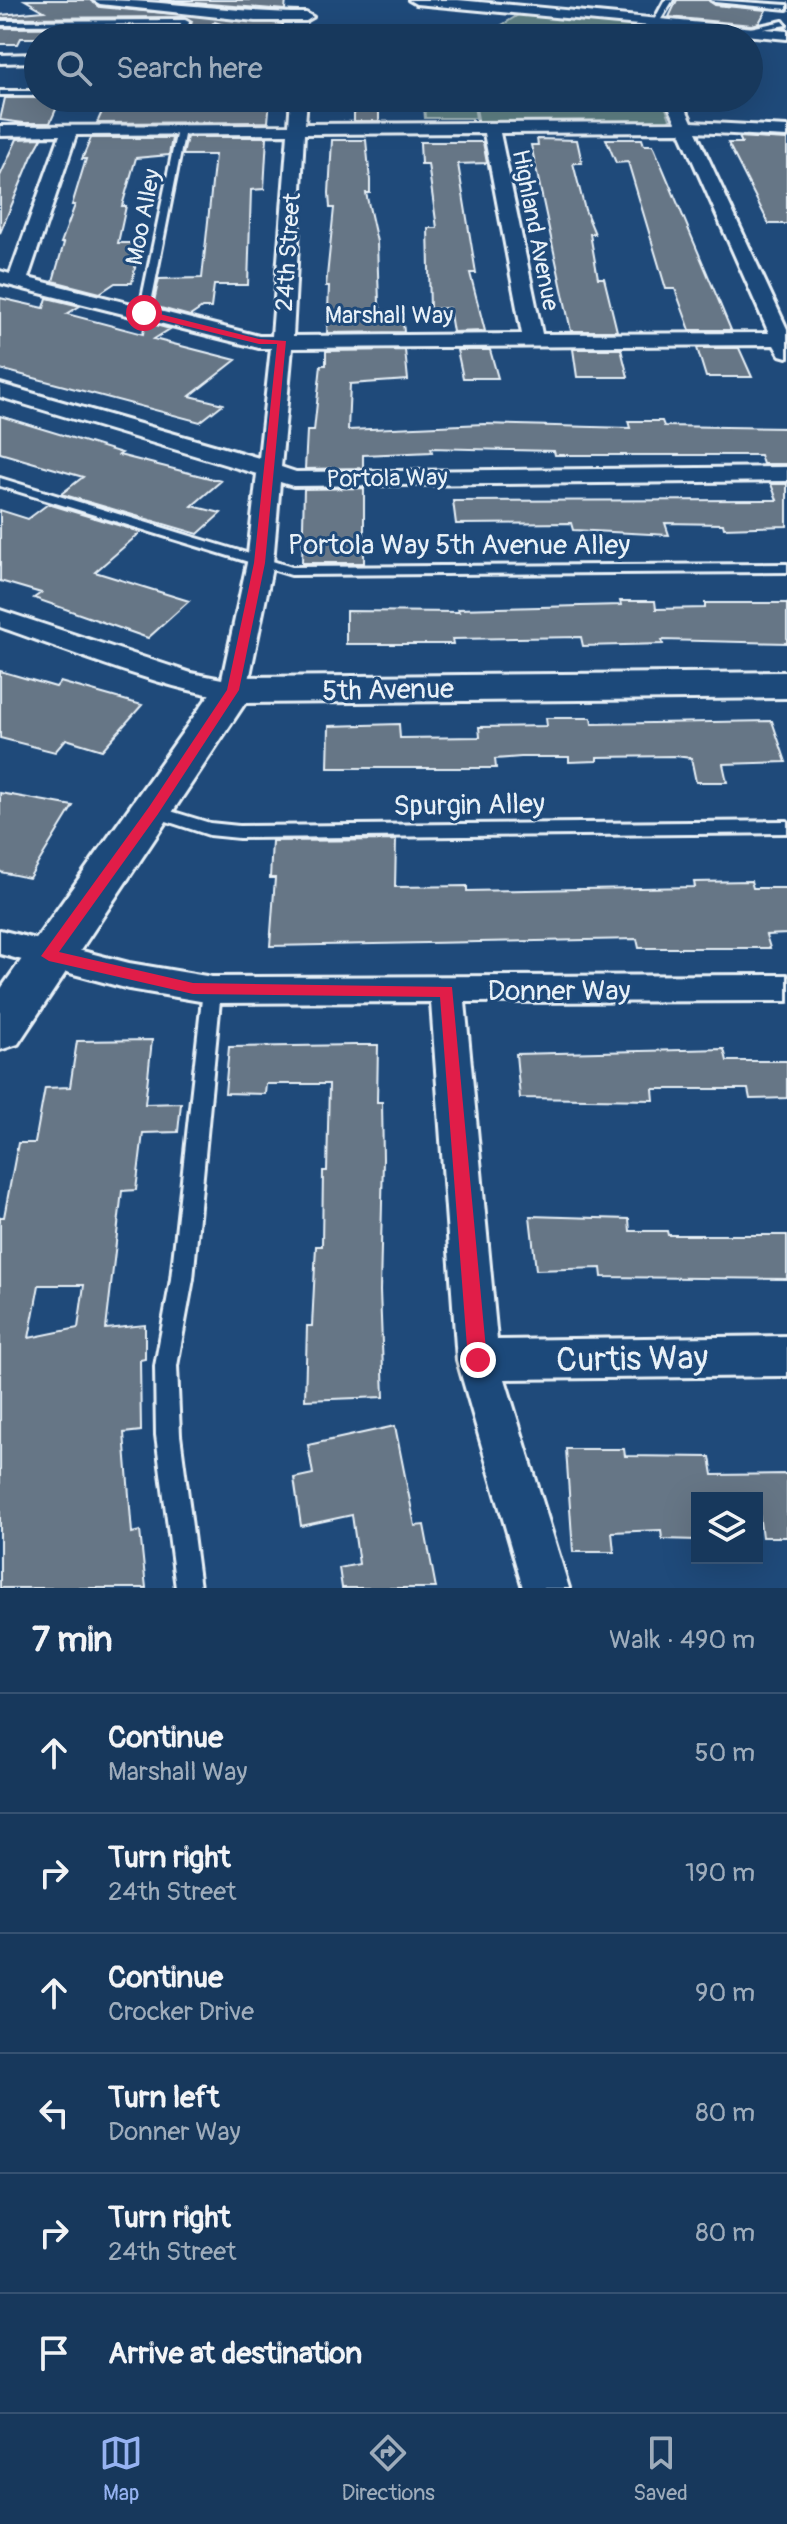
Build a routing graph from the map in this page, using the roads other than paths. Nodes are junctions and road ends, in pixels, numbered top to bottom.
1 (100, 0) edge
2 (307, 0) edge
3 (416, 0) edge
4 (669, 0) edge
5 (715, 0) edge
6 (155, 6) junction
7 (541, 6) edge
8 (134, 19) dead end
9 (786, 21) edge
10 (648, 22) junction
11 (0, 23) edge
12 (184, 24) edge
13 (670, 24) edge
14 (763, 25) edge
15 (24, 58) edge
16 (0, 59) edge
17 (0, 93) edge
18 (24, 93) edge
19 (298, 112) edge
20 (679, 112) edge
21 (685, 127) junction
22 (491, 128) junction
23 (296, 129) junction
24 (181, 130) junction
25 (0, 131) edge
26 (70, 131) junction
27 (787, 132) edge
28 (8, 279) edge
29 (144, 313) junction
30 (533, 340) junction
31 (282, 341) junction
32 (785, 343) edge
33 (0, 390) edge
34 (267, 468) junction
35 (787, 474) edge
36 (0, 482) edge
37 (260, 563) junction
38 (787, 568) edge
39 (0, 618) edge
40 (787, 685) edge
41 (233, 690) junction
42 (154, 811) junction
43 (787, 827) edge
44 (0, 942) edge
45 (49, 956) junction
46 (787, 988) edge
47 (212, 990) junction
48 (447, 991) junction
49 (0, 1030) edge
50 (787, 1356) edge
51 (478, 1360) junction
52 (188, 1588) edge
53 (546, 1588) edge

1 - 6 street
2 - 6 street
3 - 7 street
4 - 10 lane
5 - 9 lane
6 - 8 lane
7 - 10 street
9 - 14 street
10 - 13 street
11 - 12 lane
15 - 16 street
17 - 18 lane
19 - 23 street, 24th Street
20 - 21 street
21 - 22 street
21 - 27 street
21 - 32 street
22 - 23 street
22 - 30 street, Highland Avenue
23 - 24 street
23 - 31 street, 24th Street
24 - 26 street
24 - 29 lane, Moo Alley
25 - 26 street
26 - 28 street
28 - 29 street, Marshall Way
29 - 31 street, Marshall Way
30 - 31 street, Marshall Way
30 - 32 street, Marshall Way
31 - 34 street, 24th Street
33 - 34 street, Portola Way
34 - 35 street, Portola Way
34 - 37 street, 24th Street
36 - 37 lane, Portola Way 5th Avenue Alley
37 - 38 lane, Portola Way 5th Avenue Alley
37 - 41 street, 24th Street
39 - 41 street, 5th Avenue
40 - 41 street, 5th Avenue
41 - 42 street
42 - 43 lane, Spurgin Alley
42 - 45 street
44 - 45 street, Donner Way
45 - 47 street, Donner Way
45 - 49 street
46 - 48 street, Donner Way
47 - 48 street, Donner Way
47 - 52 lane
48 - 51 street
50 - 51 street, Curtis Way
51 - 53 street

